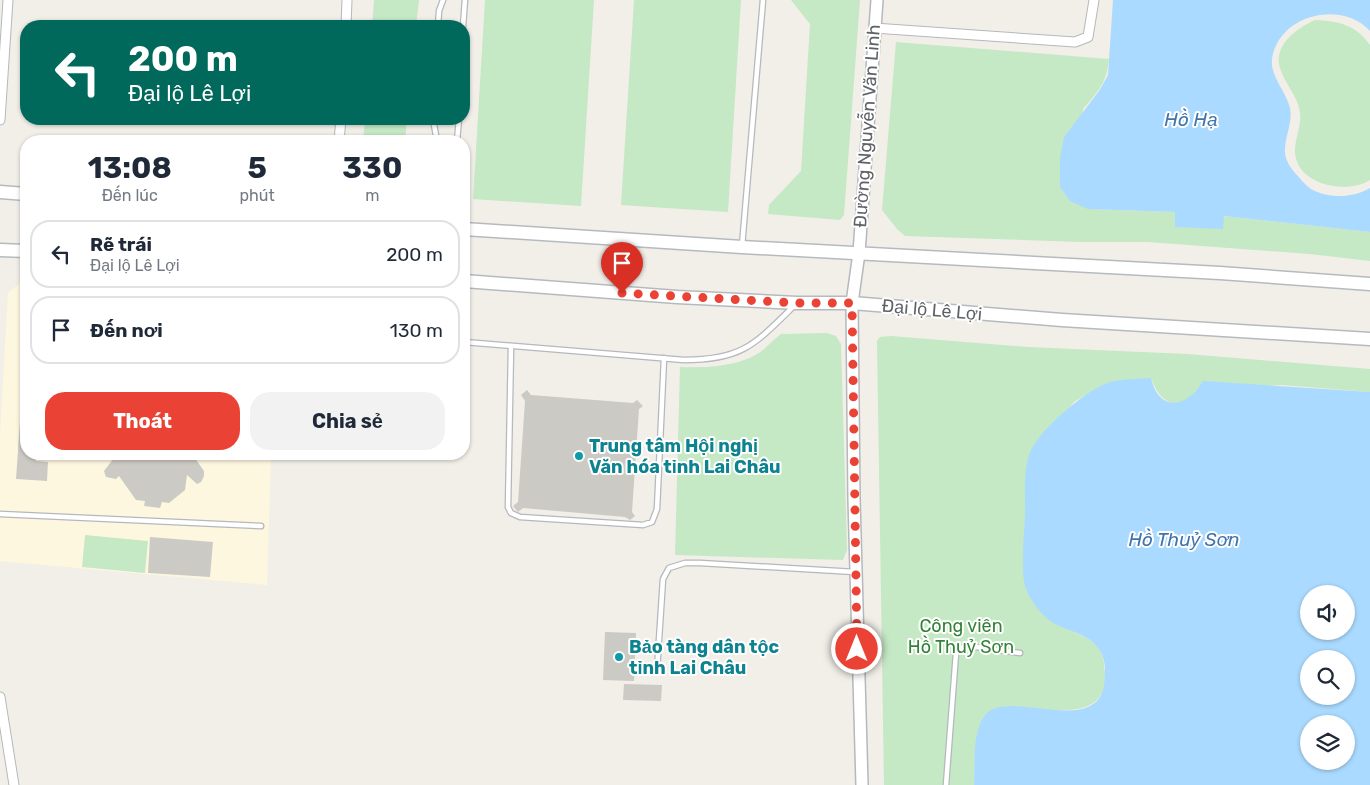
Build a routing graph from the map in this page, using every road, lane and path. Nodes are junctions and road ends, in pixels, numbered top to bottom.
1 (8, 0) edge
2 (348, 0) edge
3 (443, 0) edge
4 (465, 0) edge
5 (763, 0) edge
6 (877, 0) edge
7 (1094, 0) edge
8 (346, 20) edge
9 (438, 20) edge
10 (464, 20) edge
11 (874, 28) junction
12 (0, 120) edge
13 (0, 192) edge
14 (20, 194) edge
15 (470, 229) edge
16 (742, 247) junction
17 (0, 250) edge
18 (20, 251) edge
19 (859, 253) junction
20 (470, 281) edge
21 (1370, 284) edge
22 (797, 303) junction
23 (852, 303) junction
24 (1370, 340) edge
25 (470, 343) edge
26 (511, 347) junction
27 (664, 358) junction
28 (0, 514) edge
29 (261, 526) dead end
30 (857, 572) junction
31 (1020, 653) dead end
32 (657, 670) dead end
33 (0, 697) edge
34 (14, 785) edge
35 (862, 785) edge
36 (946, 785) edge

1 - 12 street
2 - 8 street
3 - 9 lane
4 - 10 lane
5 - 16 lane
6 - 11 street, Đường Nguyễn Văn Linh
7 - 11 street
11 - 19 street, Đường Nguyễn Văn Linh
13 - 14 main road
15 - 16 main road
16 - 19 main road
17 - 18 main road
19 - 21 main road
19 - 23 street, Đường Nguyễn Văn Linh
20 - 22 main road, Đại lộ Lê Lợi
22 - 23 main road, Đại lộ Lê Lợi
22 - 27 lane
23 - 24 main road, Đại lộ Lê Lợi
23 - 30 street, Đường Nguyễn Văn Linh
25 - 26 lane
26 - 27 lane
26 - 27 lane
28 - 29 lane
30 - 32 lane
30 - 35 street, Đường Nguyễn Văn Linh
31 - 36 lane
33 - 34 street

